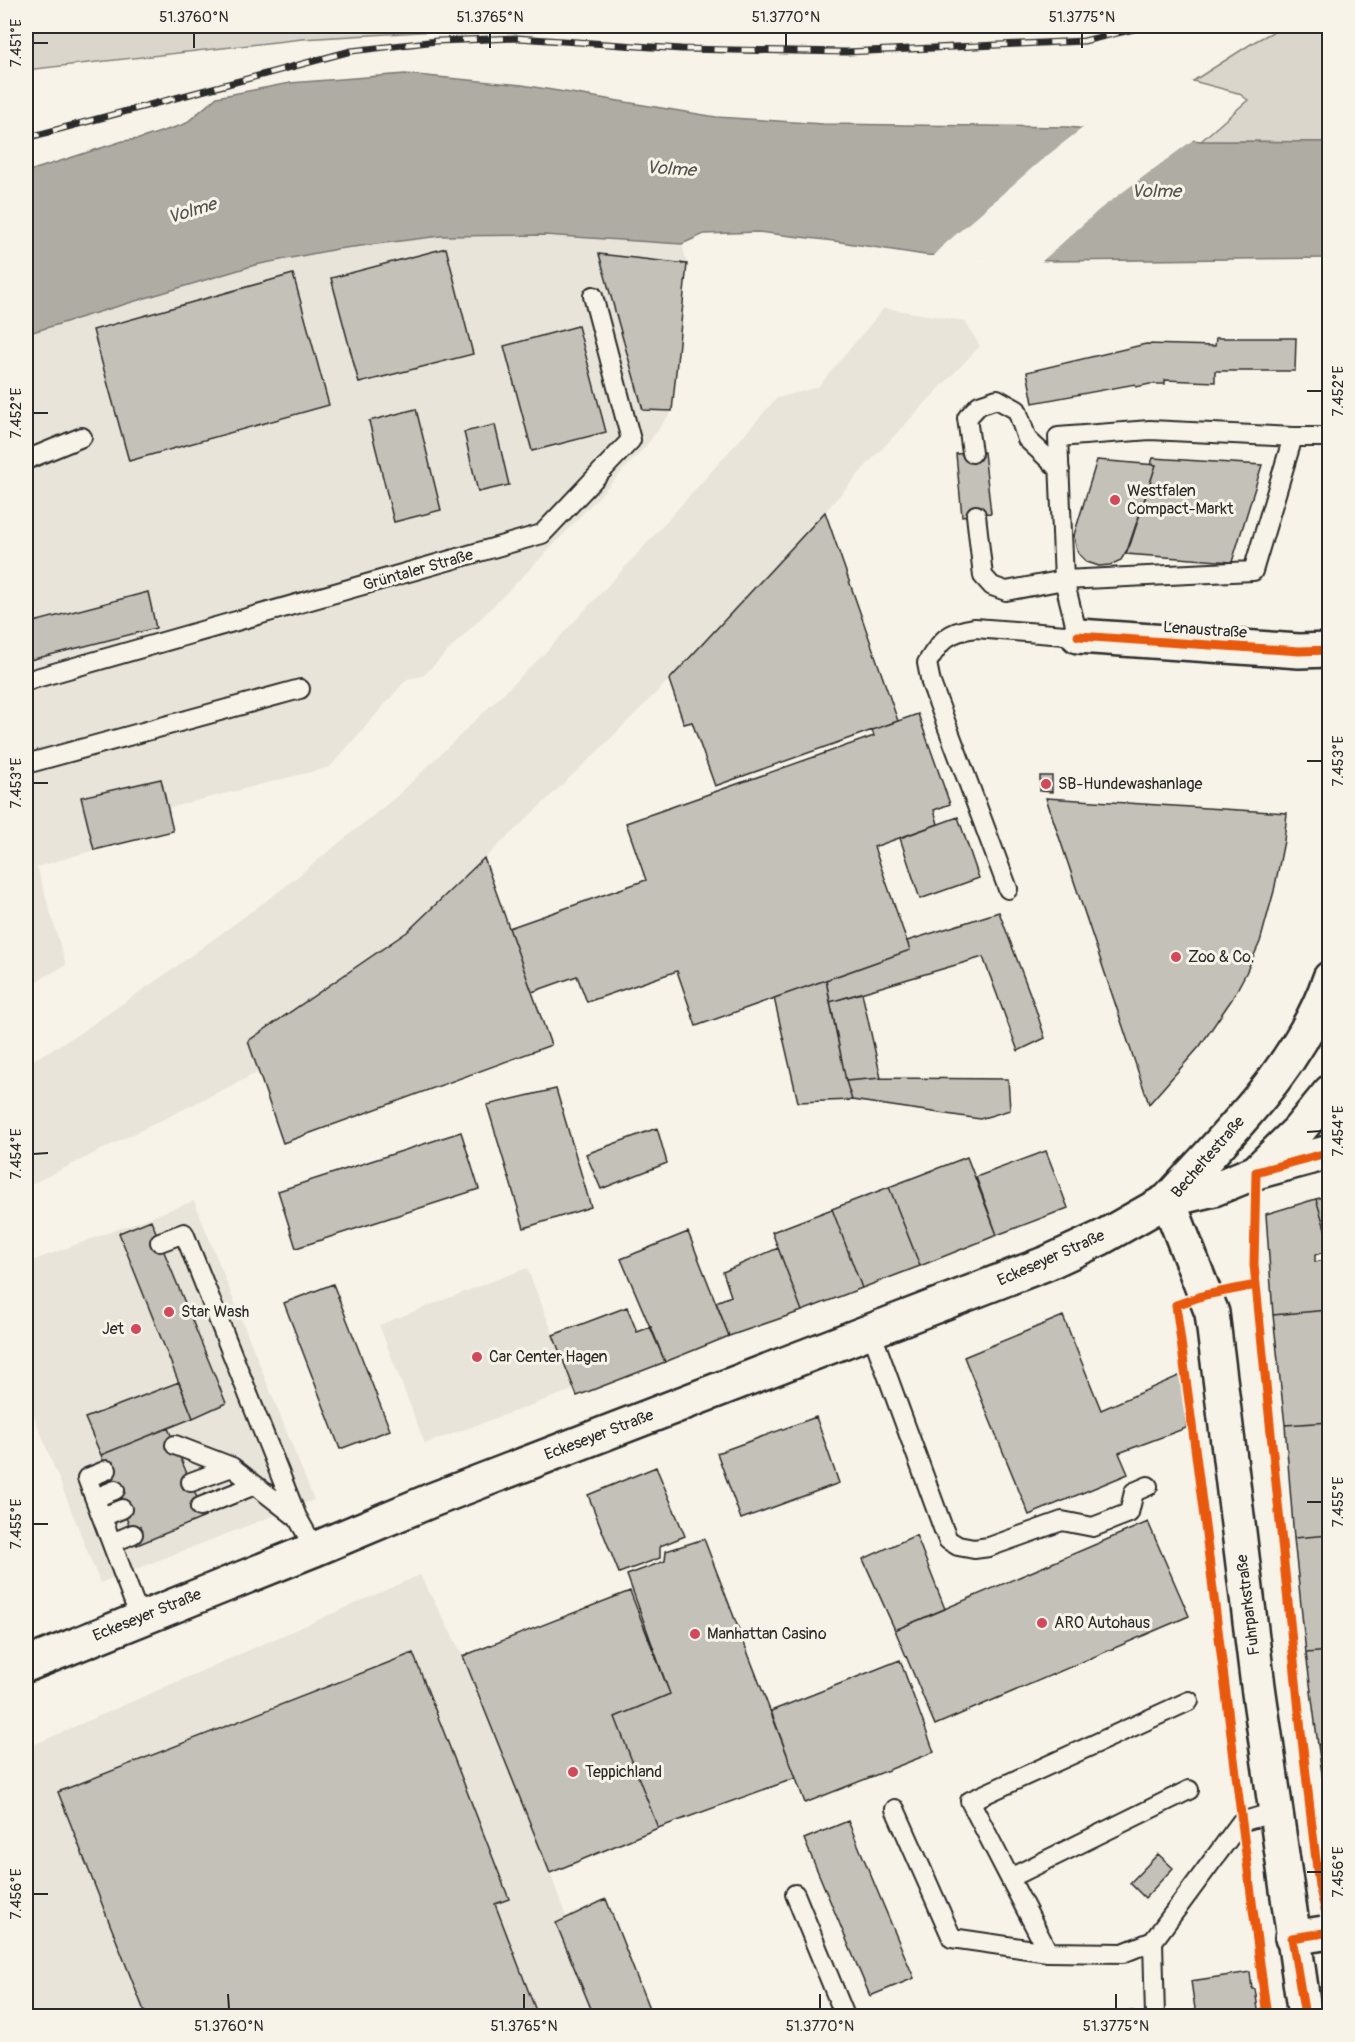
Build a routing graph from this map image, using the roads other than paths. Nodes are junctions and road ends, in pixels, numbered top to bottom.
1 (593, 296) dead end
2 (1293, 437) junction
3 (1329, 437) edge
4 (82, 438) dead end
5 (972, 453) dead end
6 (26, 460) edge
7 (1060, 470) junction
8 (976, 515) dead end
9 (1064, 580) junction
10 (1078, 636) junction
11 (1329, 650) edge
12 (26, 681) edge
13 (300, 689) dead end
14 (26, 764) edge
15 (1008, 889) dead end
16 (1329, 978) edge
17 (1329, 1092) edge
18 (1329, 1152) edge
19 (1256, 1172) junction
20 (1168, 1200) junction
21 (160, 1242) dead end
22 (871, 1330) junction
23 (175, 1445) dead end
24 (203, 1456) junction
25 (183, 1464) dead end
26 (231, 1467) junction
27 (107, 1470) dead end
28 (191, 1482) dead end
29 (255, 1485) junction
30 (1148, 1486) dead end
31 (115, 1490) dead end
32 (95, 1498) junction
33 (200, 1507) dead end
34 (122, 1509) dead end
35 (102, 1516) junction
36 (297, 1517) junction
37 (133, 1534) dead end
38 (112, 1543) junction
39 (315, 1549) junction
40 (140, 1618) junction
41 (26, 1665) edge
42 (1189, 1701) dead end
43 (1189, 1791) dead end
44 (895, 1809) dead end
45 (1275, 1812) junction
46 (1010, 1878) junction
47 (795, 1894) dead end
48 (1329, 1932) edge
49 (1292, 1938) junction
50 (1153, 1941) junction
51 (1048, 1952) junction
52 (845, 2016) edge
53 (1155, 2016) edge
54 (1305, 2016) edge

1 - 12 lane, Grüntaler Straße
2 - 3 lane
2 - 7 lane
2 - 9 lane
4 - 6 lane
5 - 7 lane
7 - 9 lane
8 - 9 lane
9 - 10 lane
10 - 11 main road, Lenaustraße
10 - 15 lane
13 - 14 lane
16 - 20 main road, Becheltestraße
17 - 19 main road, Becheltestraße
18 - 19 main road
19 - 20 main road, Becheltestraße
20 - 22 main road, Eckeseyer Straße
20 - 45 main road, Fuhrparkstraße
21 - 36 lane
22 - 30 lane
22 - 39 main road, Eckeseyer Straße
23 - 24 lane
24 - 25 lane
24 - 26 lane
26 - 28 lane
26 - 29 lane
27 - 32 lane
29 - 33 lane
29 - 36 lane
31 - 32 lane
32 - 35 lane
34 - 35 lane
35 - 38 lane
36 - 39 lane
37 - 38 lane
38 - 40 lane
39 - 40 main road, Eckeseyer Straße
40 - 41 main road, Eckeseyer Straße
42 - 46 lane
43 - 46 lane
44 - 51 lane
45 - 49 main road, Fuhrparkstraße
45 - 50 lane
46 - 51 lane
47 - 52 lane
48 - 49 main road
49 - 54 main road, Fuhrparkstraße
50 - 51 lane
50 - 53 lane

